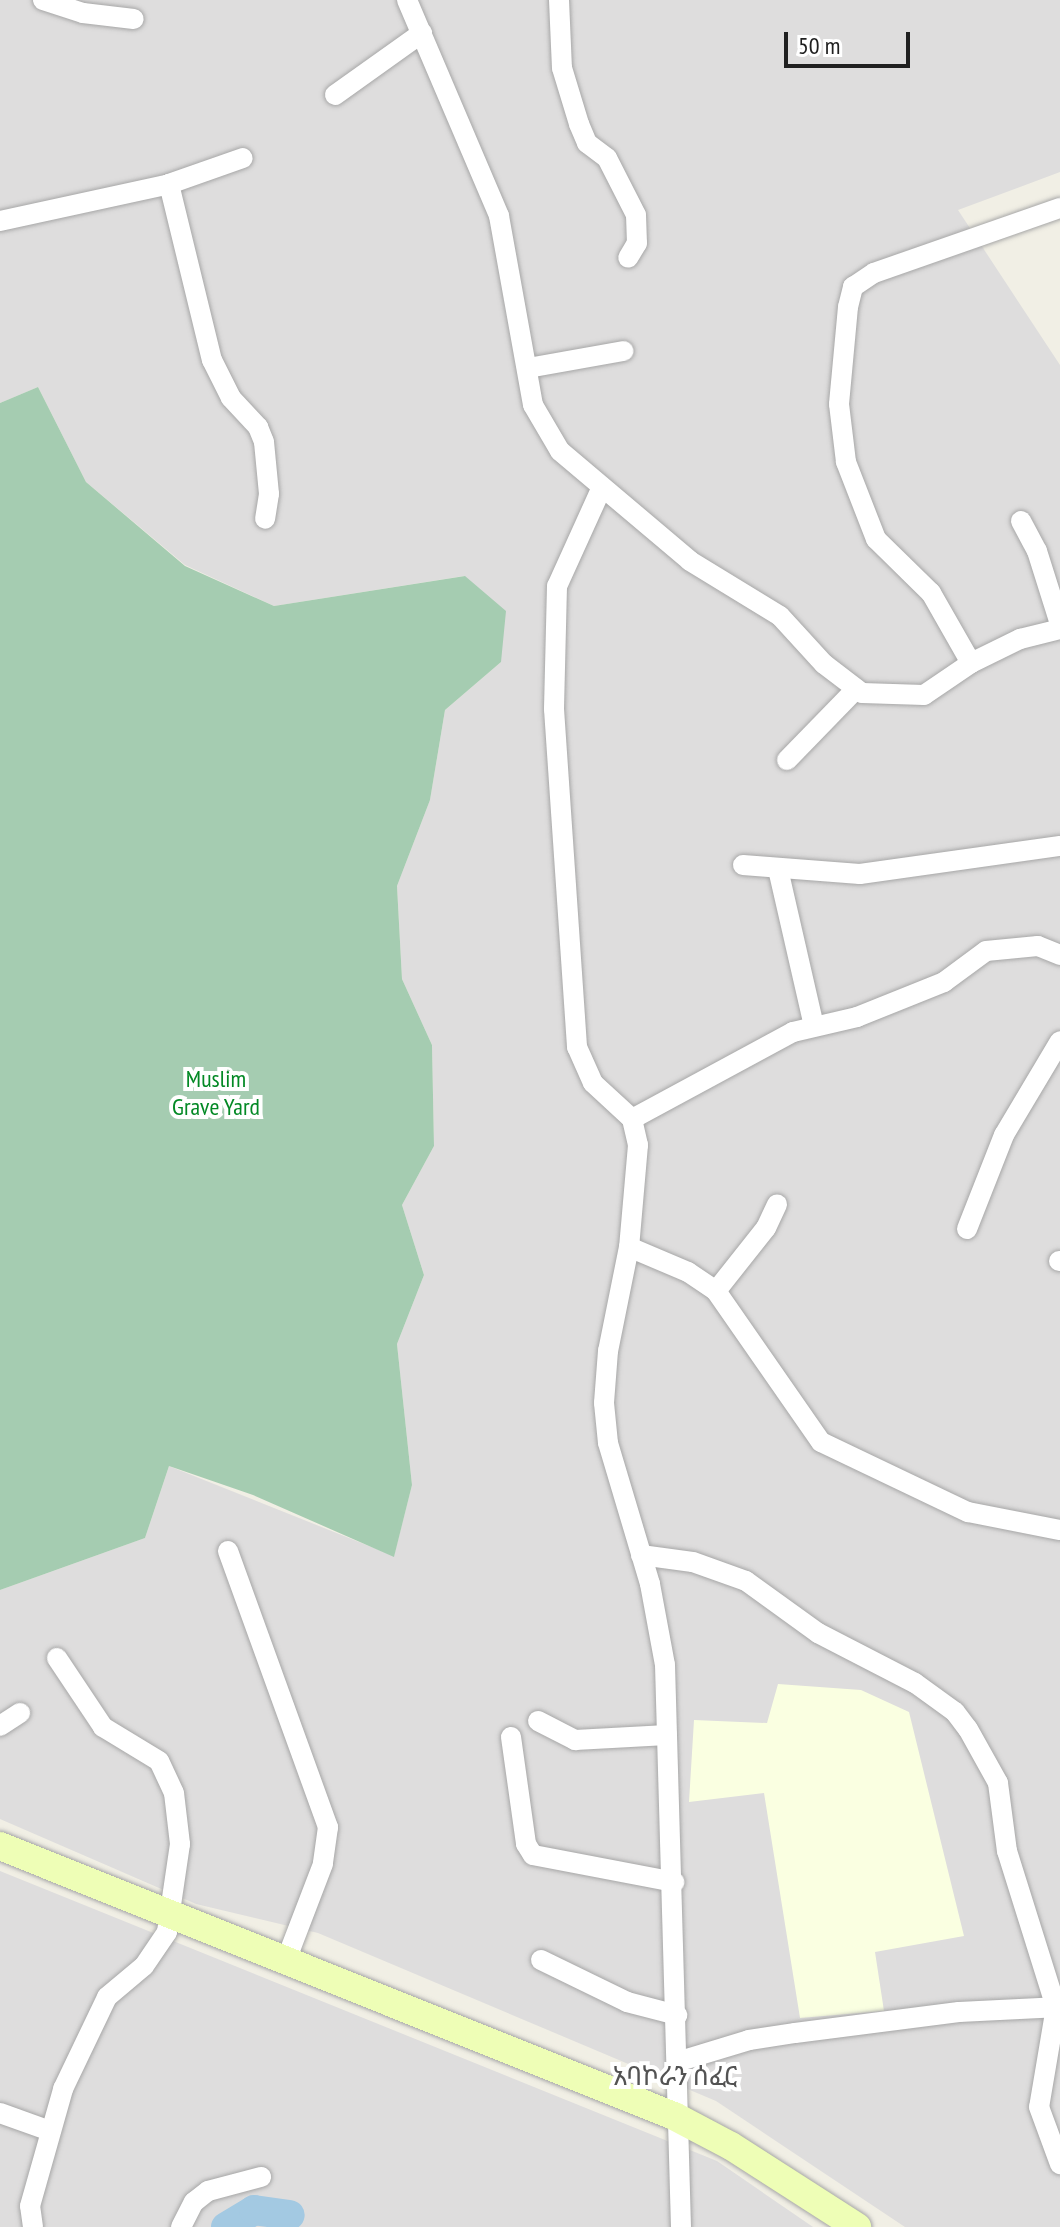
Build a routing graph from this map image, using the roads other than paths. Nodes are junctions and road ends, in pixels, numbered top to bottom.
1 (43, 0) edge
2 (407, 0) edge
3 (559, 0) edge
4 (134, 19) dead end
5 (422, 33) junction
6 (335, 95) dead end
7 (243, 158) dead end
8 (169, 184) junction
9 (1060, 208) edge
10 (0, 221) edge
11 (628, 258) dead end
12 (623, 351) dead end
13 (528, 368) junction
14 (602, 487) junction
15 (265, 519) dead end
16 (1021, 521) dead end
17 (1060, 627) edge
18 (971, 663) junction
19 (856, 689) junction
20 (787, 760) dead end
21 (1060, 846) edge
22 (743, 865) dead end
23 (778, 869) junction
24 (1060, 955) edge
25 (814, 1026) junction
26 (1060, 1041) edge
27 (632, 1119) junction
28 (777, 1204) dead end
29 (967, 1229) dead end
30 (629, 1247) junction
31 (716, 1291) junction
32 (1060, 1530) edge
33 (228, 1551) dead end
34 (641, 1555) junction
35 (57, 1658) dead end
36 (20, 1713) dead end
37 (538, 1721) dead end
38 (0, 1726) edge
39 (667, 1735) junction
40 (511, 1737) dead end
41 (0, 1846) edge
42 (674, 1882) junction
43 (172, 1913) junction
44 (287, 1958) junction
45 (541, 1960) dead end
46 (1058, 2007) edge
47 (677, 2015) junction
48 (680, 2061) junction
49 (0, 2113) edge
50 (674, 2116) junction
51 (50, 2131) junction
52 (1060, 2164) edge
53 (261, 2177) dead end
54 (33, 2227) edge
55 (181, 2227) edge
56 (681, 2227) edge
57 (857, 2227) edge

1 - 4 street
2 - 5 street
3 - 11 street
5 - 6 street
5 - 13 street
7 - 8 street
8 - 10 street
8 - 15 street
9 - 18 street
12 - 13 street
13 - 14 street
14 - 19 street
14 - 27 street
16 - 17 street
17 - 18 street
18 - 19 street
19 - 20 street
21 - 23 street
22 - 23 street
23 - 25 street
24 - 25 street
25 - 27 street
26 - 29 street
27 - 30 street
28 - 31 street
30 - 31 street
30 - 34 street
31 - 32 street
33 - 44 street
34 - 39 street
34 - 46 street
35 - 43 street
36 - 38 street
37 - 39 street
39 - 42 street
40 - 42 street
41 - 43 main road
42 - 47 street
43 - 44 main road
43 - 51 street
44 - 50 main road
45 - 47 street
46 - 48 street
46 - 52 street
47 - 48 street
48 - 50 street
49 - 51 street
50 - 56 street
50 - 57 main road
51 - 54 street
53 - 55 street

